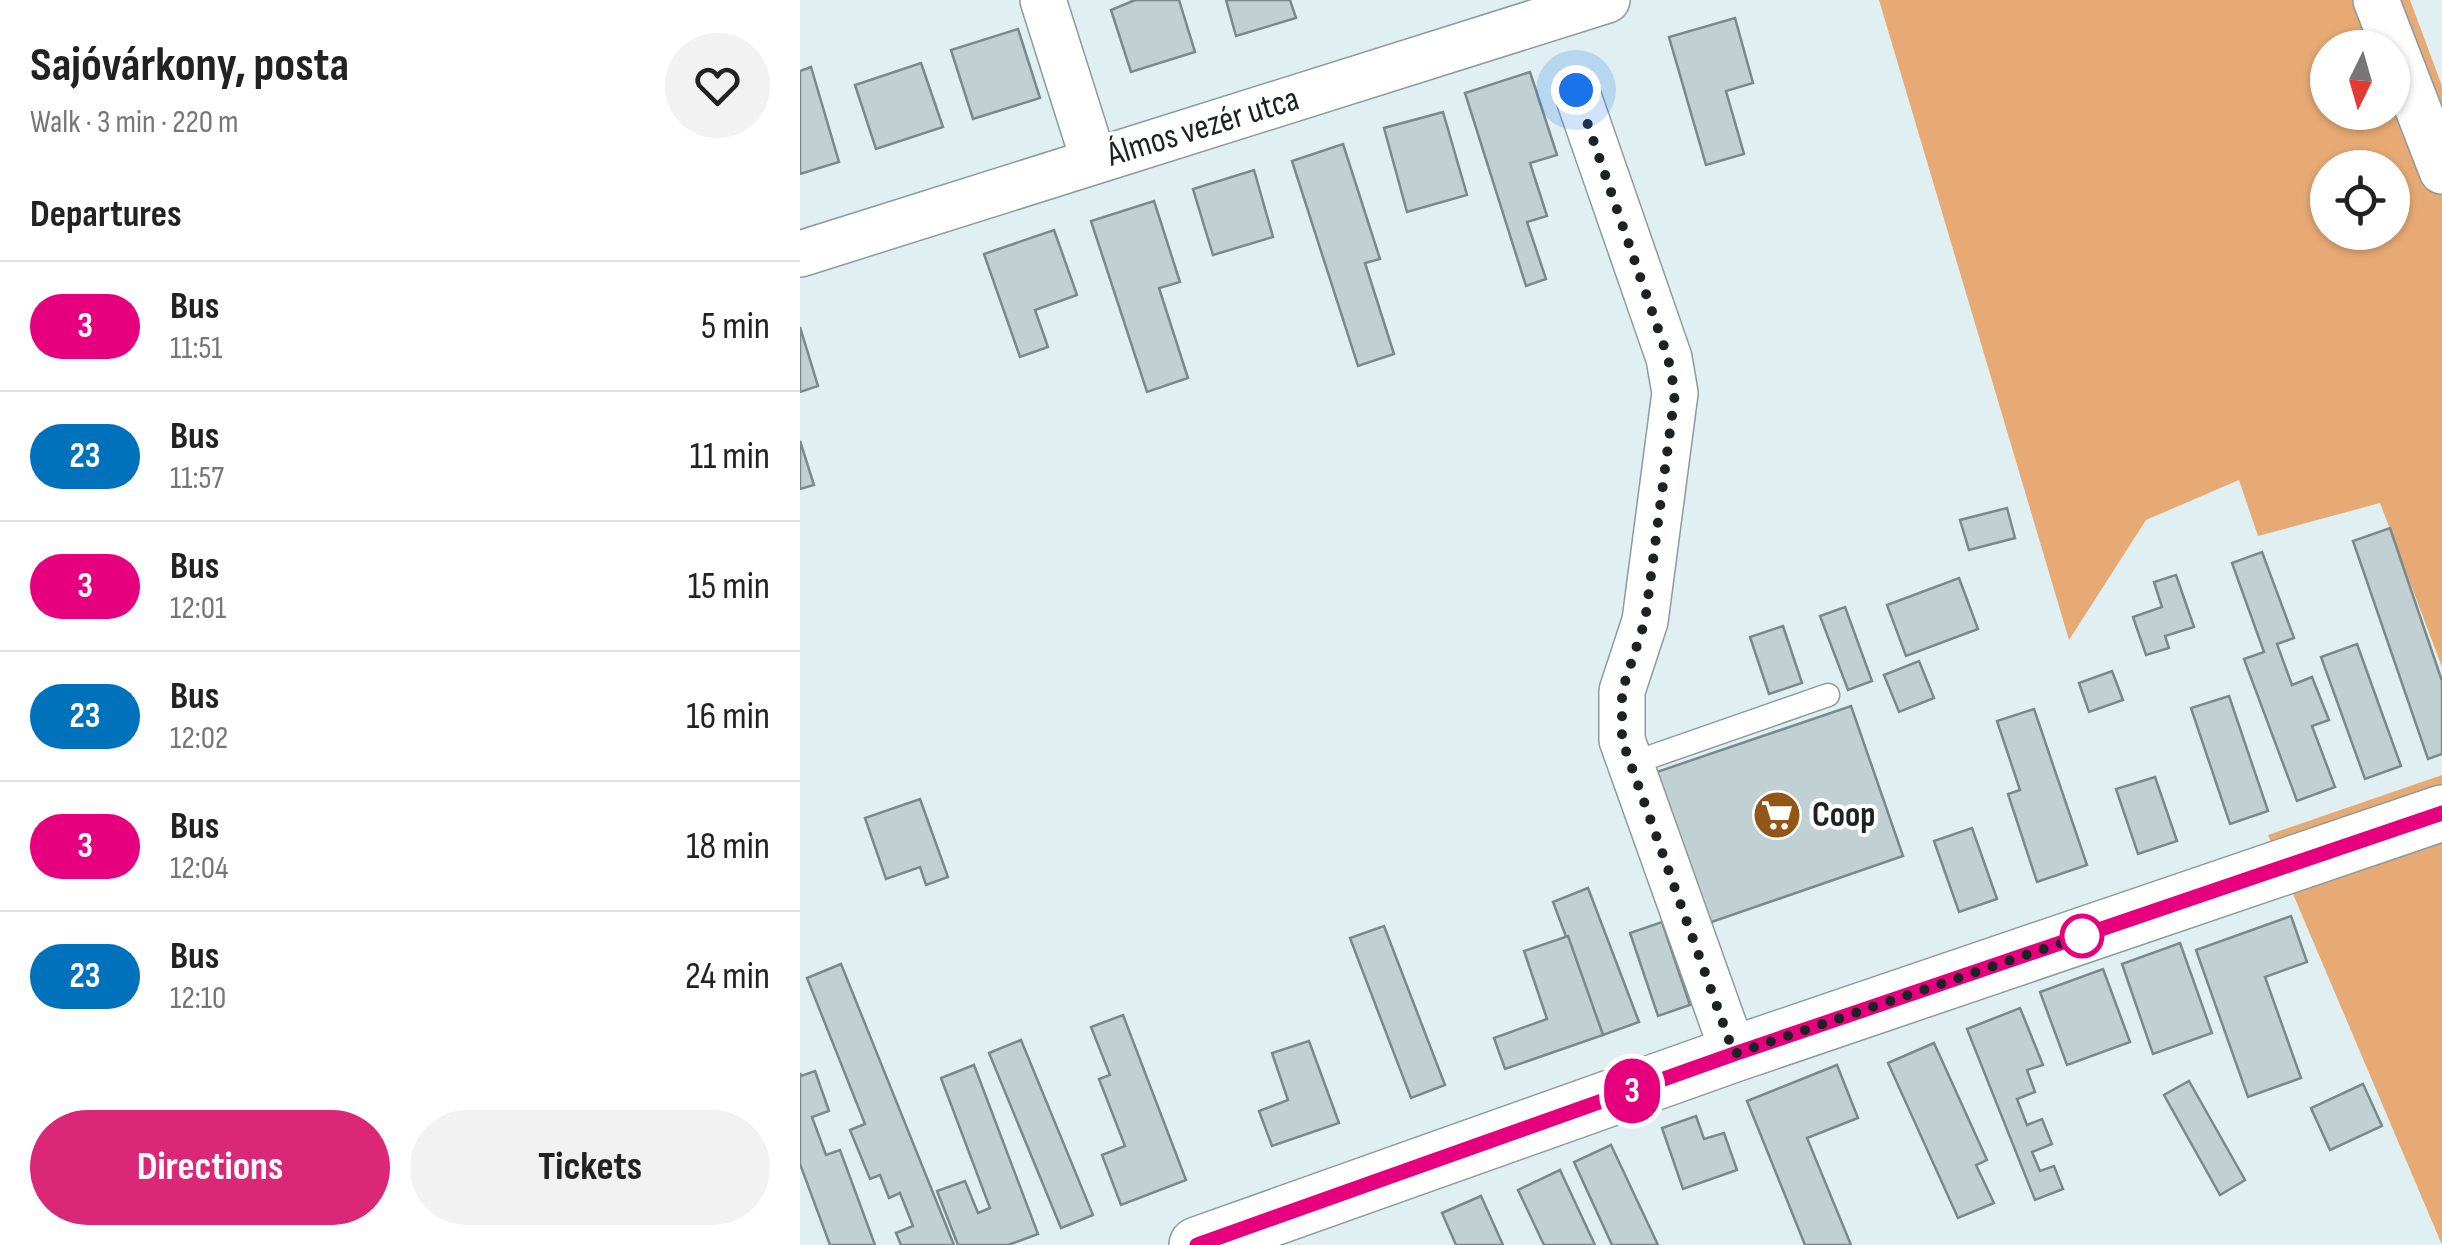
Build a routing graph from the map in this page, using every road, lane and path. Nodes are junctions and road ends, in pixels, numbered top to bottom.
1 (1043, 0) edge
2 (1607, 0) edge
3 (2376, 0) edge
4 (1546, 9) edge
5 (1576, 90) dead end
6 (1094, 161) junction
7 (2442, 171) edge
8 (800, 254) edge
9 (1828, 696) dead end
10 (1630, 764) junction
11 (2442, 813) edge
12 (1734, 1054) junction
13 (1197, 1245) edge

1 - 6 street
2 - 4 street, Álmos vezér utca
3 - 7 street
4 - 6 street, Álmos vezér utca
5 - 10 street
6 - 8 street, Álmos vezér utca
9 - 10 lane
10 - 12 street
11 - 12 street
12 - 13 street

